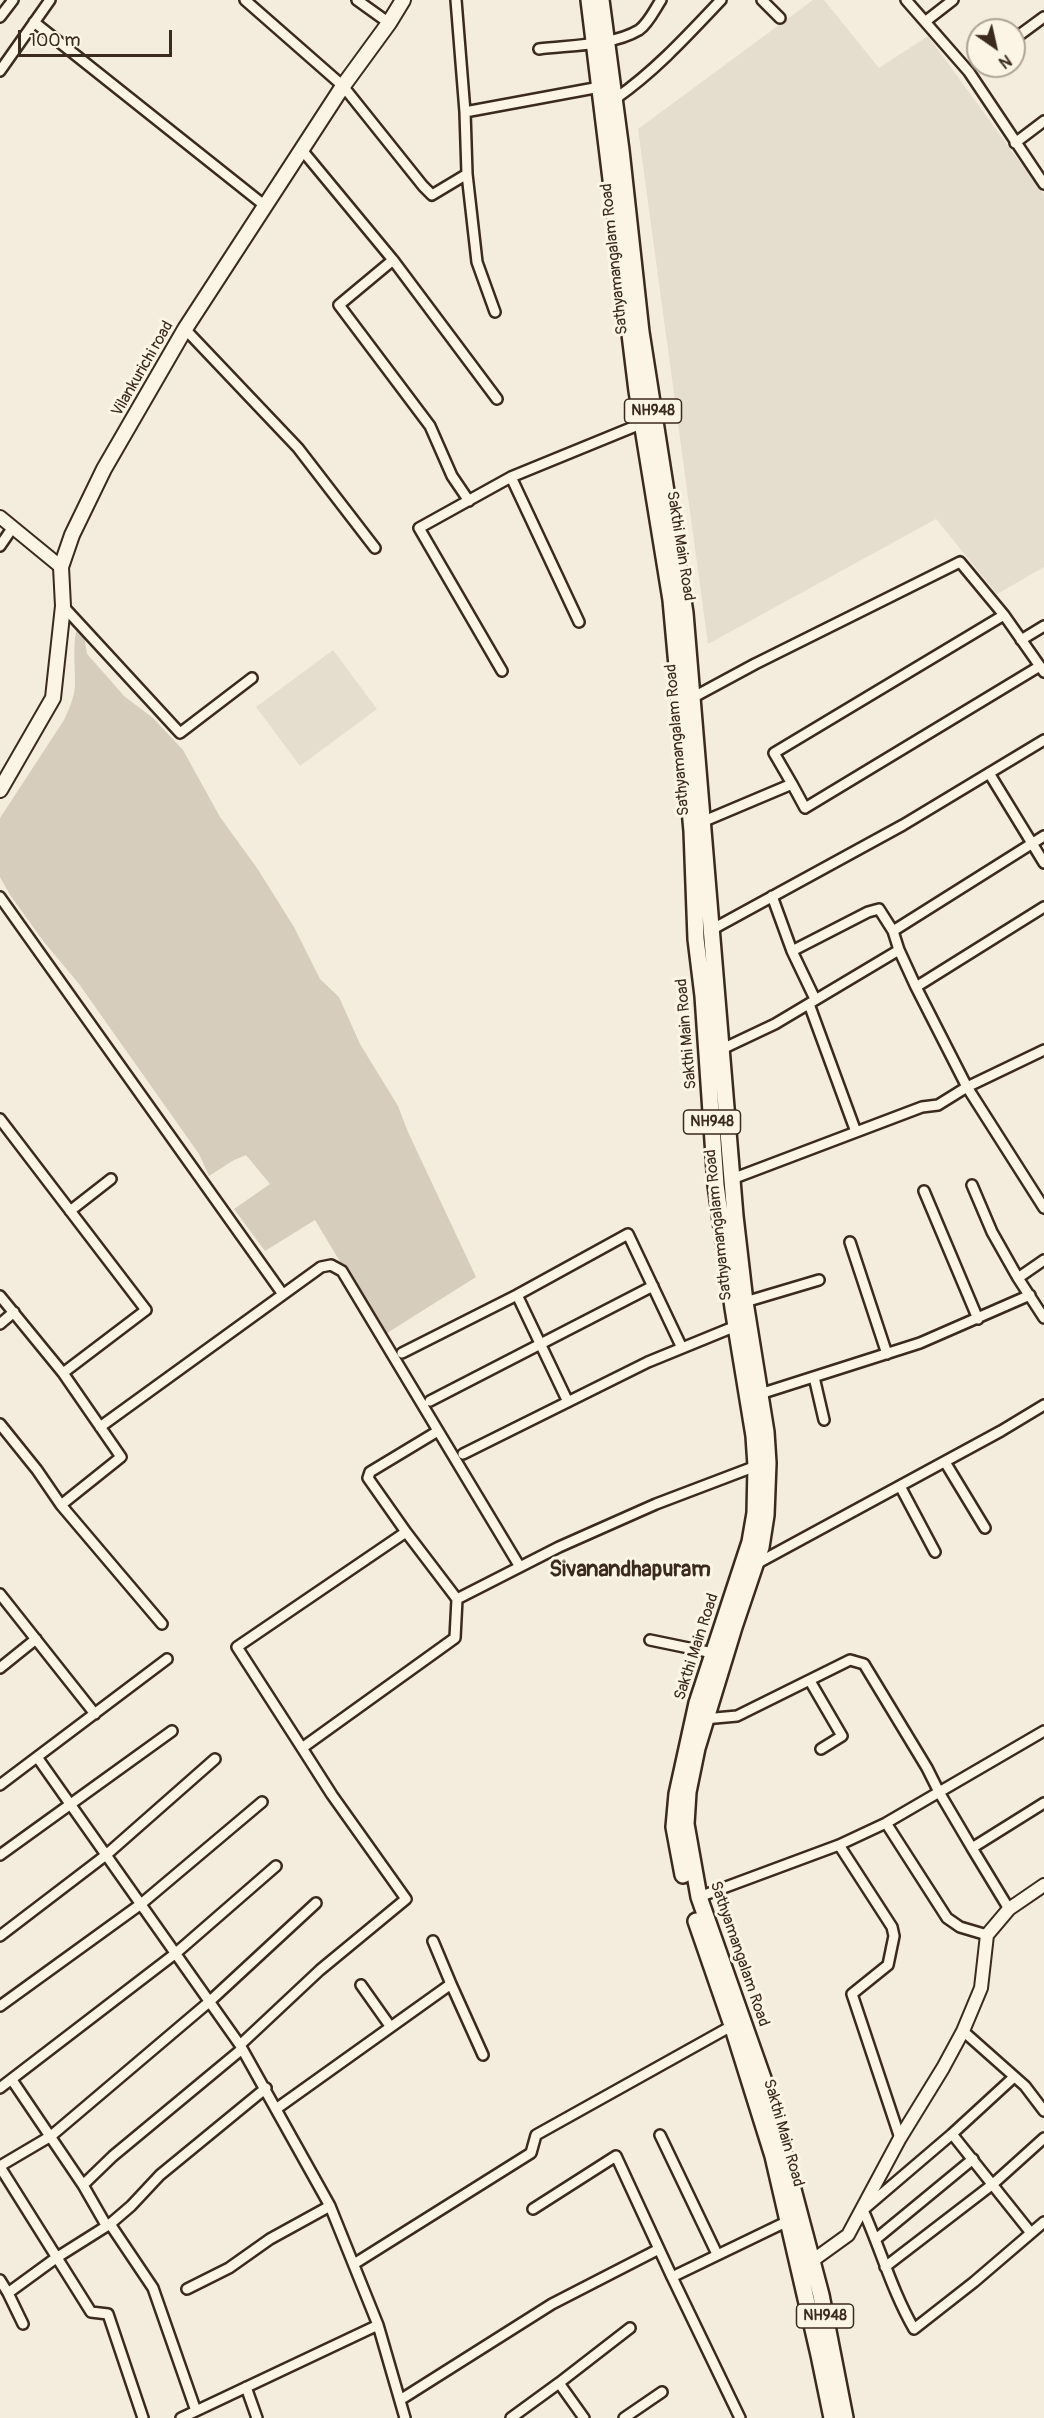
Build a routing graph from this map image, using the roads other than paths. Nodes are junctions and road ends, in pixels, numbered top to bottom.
1 (13, 0) edge
2 (50, 0) edge
3 (245, 0) edge
4 (357, 0) edge
5 (403, 0) edge
6 (456, 0) edge
7 (589, 0) edge
8 (601, 0) edge
9 (661, 0) edge
10 (721, 0) edge
11 (762, 0) edge
12 (906, 0) edge
13 (953, 0) edge
14 (0, 17) edge
15 (1044, 17) edge
16 (780, 18) dead end
17 (926, 21) junction
18 (34, 22) junction
19 (389, 24) junction
20 (1026, 30) edge
21 (600, 43) junction
22 (539, 50) dead end
23 (966, 68) edge
24 (0, 71) edge
25 (973, 78) edge
26 (343, 86) junction
27 (600, 87) junction
28 (615, 99) junction
29 (465, 112) junction
30 (1044, 121) edge
31 (1015, 143) junction
32 (302, 150) junction
33 (467, 174) junction
34 (1044, 184) edge
35 (264, 205) junction
36 (393, 260) junction
37 (495, 312) dead end
38 (184, 329) junction
39 (497, 399) dead end
40 (643, 423) junction
41 (511, 477) junction
42 (469, 501) junction
43 (0, 517) edge
44 (14, 527) junction
45 (0, 546) edge
46 (375, 548) dead end
47 (62, 567) junction
48 (63, 606) junction
49 (1004, 615) junction
50 (579, 622) dead end
51 (1044, 626) edge
52 (1021, 640) junction
53 (1042, 669) edge
54 (502, 671) dead end
55 (252, 678) dead end
56 (692, 698) junction
57 (1044, 740) edge
58 (988, 774) junction
59 (792, 783) junction
60 (0, 790) edge
61 (702, 822) junction
62 (1044, 836) edge
63 (1031, 843) junction
64 (1044, 863) edge
65 (772, 896) junction
66 (0, 897) edge
67 (1044, 907) edge
68 (711, 930) junction
69 (892, 931) junction
70 (899, 950) junction
71 (792, 951) junction
72 (916, 987) junction
73 (812, 1002) junction
74 (720, 1050) junction
75 (1044, 1050) edge
76 (967, 1087) junction
77 (0, 1119) edge
78 (856, 1132) junction
79 (111, 1179) dead end
80 (732, 1179) junction
81 (972, 1185) dead end
82 (924, 1191) dead end
83 (726, 1200) junction
84 (1044, 1208) edge
85 (70, 1211) junction
86 (850, 1242) dead end
87 (1044, 1260) edge
88 (1018, 1278) junction
89 (819, 1280) dead end
90 (652, 1286) junction
91 (282, 1293) junction
92 (517, 1295) junction
93 (1030, 1295) junction
94 (0, 1296) edge
95 (745, 1302) junction
96 (14, 1312) junction
97 (1044, 1318) edge
98 (978, 1319) junction
99 (0, 1324) edge
100 (736, 1326) junction
101 (540, 1344) junction
102 (682, 1348) junction
103 (402, 1353) dead end
104 (887, 1354) junction
105 (63, 1373) junction
106 (814, 1377) junction
107 (760, 1394) junction
108 (430, 1401) dead end
109 (568, 1402) junction
110 (1044, 1405) edge
111 (824, 1420) dead end
112 (0, 1424) edge
113 (100, 1426) junction
114 (438, 1431) junction
115 (463, 1454) dead end
116 (945, 1461) junction
117 (756, 1466) junction
118 (900, 1486) junction
119 (61, 1505) junction
120 (985, 1528) dead end
121 (406, 1532) junction
122 (935, 1552) dead end
123 (756, 1564) junction
124 (520, 1567) junction
125 (0, 1594) edge
126 (457, 1599) junction
127 (162, 1624) dead end
128 (36, 1639) junction
129 (650, 1640) dead end
130 (713, 1653) junction
131 (167, 1659) dead end
132 (0, 1668) edge
133 (810, 1681) junction
134 (95, 1714) junction
135 (704, 1719) junction
136 (172, 1731) dead end
137 (1044, 1731) edge
138 (302, 1748) junction
139 (821, 1749) dead end
140 (36, 1757) junction
141 (215, 1760) dead end
142 (0, 1785) edge
143 (939, 1792) junction
144 (262, 1802) dead end
145 (1044, 1803) edge
146 (71, 1805) junction
147 (886, 1823) junction
148 (839, 1845) junction
149 (972, 1848) junction
150 (0, 1855) edge
151 (106, 1855) junction
152 (276, 1866) dead end
153 (1044, 1885) edge
154 (699, 1897) junction
155 (316, 1903) dead end
156 (141, 1904) junction
157 (1009, 1910) junction
158 (987, 1935) junction
159 (0, 1936) edge
160 (433, 1941) dead end
161 (176, 1953) junction
162 (451, 1984) junction
163 (361, 1985) dead end
164 (209, 2002) junction
165 (0, 2006) edge
166 (737, 2023) junction
167 (390, 2026) junction
168 (963, 2031) junction
169 (241, 2047) junction
170 (483, 2055) dead end
171 (1014, 2077) junction
172 (12, 2080) junction
173 (0, 2088) edge
174 (266, 2088) junction
175 (276, 2109) junction
176 (1044, 2111) edge
177 (952, 2134) junction
178 (660, 2135) dead end
179 (51, 2136) junction
180 (900, 2138) junction
181 (1044, 2138) edge
182 (974, 2159) junction
183 (0, 2167) edge
184 (993, 2184) junction
185 (83, 2185) junction
186 (330, 2206) junction
187 (534, 2209) dead end
188 (863, 2210) junction
189 (788, 2221) junction
190 (1044, 2222) edge
191 (108, 2225) junction
192 (1031, 2233) junction
193 (876, 2239) junction
194 (659, 2249) junction
195 (717, 2254) junction
196 (56, 2258) junction
197 (812, 2260) junction
198 (354, 2264) junction
199 (885, 2267) junction
200 (672, 2277) junction
201 (0, 2280) edge
202 (187, 2289) dead end
203 (8, 2293) junction
204 (23, 2324) dead end
205 (378, 2325) junction
206 (630, 2328) dead end
207 (558, 2384) junction
208 (246, 2387) junction
209 (662, 2392) dead end
210 (400, 2400) junction
211 (196, 2411) junction
212 (143, 2418) edge
213 (181, 2418) edge
214 (257, 2418) edge
215 (405, 2418) edge
216 (511, 2418) edge
217 (584, 2418) edge
218 (624, 2418) edge
219 (740, 2418) edge
220 (832, 2418) edge
221 (844, 2418) edge

1 - 14 street
2 - 18 street
3 - 26 street
4 - 19 street
5 - 19 main road, Vilankurichi road
6 - 29 street
7 - 21 highway, Sakthi Main Road / NH948
8 - 21 highway, Sathyamangalam Road / NH948
9 - 21 street
10 - 28 street
11 - 16 street
12 - 17 street
13 - 17 street
15 - 20 street
17 - 23 street
18 - 24 street
18 - 35 street
19 - 26 main road, Vilankurichi road
21 - 22 street
21 - 27 highway, Sakthi Main Road / NH948
21 - 28 highway, Sathyamangalam Road / NH948
25 - 31 street
26 - 32 main road, Vilankurichi road
26 - 33 street
27 - 29 street
27 - 40 highway, Sakthi Main Road / NH948
28 - 56 highway, Sathyamangalam Road / NH948
29 - 33 street
30 - 31 street
31 - 34 street
32 - 35 main road, Vilankurichi road
32 - 36 street
33 - 37 street
35 - 38 main road, Vilankurichi road
36 - 39 street
36 - 42 street
38 - 46 street
38 - 47 main road, Vilankurichi road
40 - 41 street
40 - 83 highway, Sakthi Main Road / NH948
41 - 42 street
41 - 50 street
42 - 54 street
43 - 44 street
44 - 45 street
44 - 47 street
47 - 48 main road, Vilankurichi road
48 - 55 street
48 - 60 main road, Vilankurichi road
49 - 52 street
49 - 56 street
49 - 59 street
51 - 52 street
52 - 53 street
53 - 59 street
56 - 61 highway, Sathyamangalam Road / NH948
57 - 58 street
58 - 63 street
58 - 65 street
59 - 61 street
61 - 68 highway, Sathyamangalam Road / NH948
62 - 63 street
63 - 64 street
63 - 69 street
65 - 68 street
65 - 71 street
66 - 91 street
67 - 72 street
68 - 74 highway, Sathyamangalam Road / NH948
69 - 70 street
69 - 71 street
70 - 72 street
70 - 73 street
71 - 73 street
72 - 76 street
73 - 74 street
73 - 78 street
74 - 80 highway, Sathyamangalam Road / NH948
75 - 76 street
76 - 78 street
76 - 84 street
77 - 85 street
78 - 80 street
79 - 85 street
80 - 83 highway, Sathyamangalam Road / NH948
81 - 88 street
82 - 98 street
83 - 95 highway, Sathyamangalam Road / NH948
83 - 100 highway, Sakthi Main Road / NH948
85 - 105 street
86 - 104 street
87 - 88 street
88 - 93 street
89 - 95 street
90 - 92 street
90 - 101 street
90 - 102 street
91 - 113 street
91 - 114 street
92 - 101 street
92 - 103 street
93 - 97 street
93 - 98 street
94 - 96 street
95 - 107 highway, Sathyamangalam Road / NH948
96 - 99 street
96 - 105 street
98 - 104 street
100 - 102 street
100 - 117 highway, Sakthi Main Road / NH948
101 - 108 street
101 - 109 street
102 - 109 street
104 - 106 street
105 - 113 street
106 - 107 street
106 - 111 street
107 - 123 highway, Sathyamangalam Road / NH948
109 - 115 street
110 - 116 street
112 - 119 street
113 - 119 street
114 - 121 street
114 - 124 street
116 - 118 street
116 - 120 street
117 - 124 street
117 - 130 highway, Sakthi Main Road / NH948
118 - 122 street
118 - 123 street
119 - 127 street
121 - 126 street
121 - 138 street
123 - 135 highway, Sathyamangalam Road / NH948
124 - 126 street
125 - 128 street
126 - 138 street
128 - 132 street
128 - 134 street
129 - 130 street
130 - 166 highway, Sakthi Main Road / NH948
131 - 134 street
133 - 135 street
133 - 139 street
133 - 143 street
134 - 140 street
135 - 154 highway, Sathyamangalam Road / NH948
136 - 146 street
137 - 143 street
138 - 169 street
140 - 142 street
140 - 146 street
141 - 151 street
143 - 147 street
143 - 149 street
144 - 156 street
145 - 149 street
146 - 150 street
146 - 151 street
147 - 148 street
147 - 158 street
148 - 154 street
148 - 180 street
149 - 157 street
151 - 156 street
151 - 159 street
152 - 161 street
153 - 157 street
154 - 166 highway, Sathyamangalam Road / NH948
155 - 164 street
156 - 161 street
156 - 165 street
157 - 158 street
158 - 168 street
160 - 162 street
161 - 164 street
161 - 172 street
162 - 167 street
162 - 170 street
163 - 167 street
164 - 169 street
164 - 179 street
166 - 189 highway, Sakthi Main Road / NH948
166 - 197 highway, Sathyamangalam Road / NH948
166 - 198 street
167 - 175 street
168 - 171 street
168 - 180 street
169 - 174 street
169 - 185 street
171 - 176 street
171 - 177 street
172 - 173 street
172 - 179 street
174 - 175 street
174 - 191 street
175 - 186 street
177 - 182 street
177 - 188 street
178 - 195 street
179 - 183 street
179 - 185 street
180 - 188 street
181 - 184 street
182 - 184 street
182 - 193 street
183 - 196 street
184 - 192 street
184 - 199 street
185 - 191 street
186 - 198 street
186 - 202 street
187 - 194 street
188 - 193 street
188 - 197 street
189 - 195 street
189 - 220 highway, NH948
190 - 192 street
191 - 196 street
191 - 211 street
192 - 199 street
193 - 199 street
194 - 200 street
194 - 210 street
195 - 200 street
196 - 203 street
196 - 212 street
197 - 221 highway, Sathyamangalam Road / NH948
198 - 205 street
200 - 219 street
201 - 203 street
203 - 204 street
205 - 208 street
205 - 210 street
206 - 207 street
207 - 216 street
207 - 217 street
208 - 211 street
208 - 214 street
209 - 218 street
210 - 215 street
211 - 213 street

